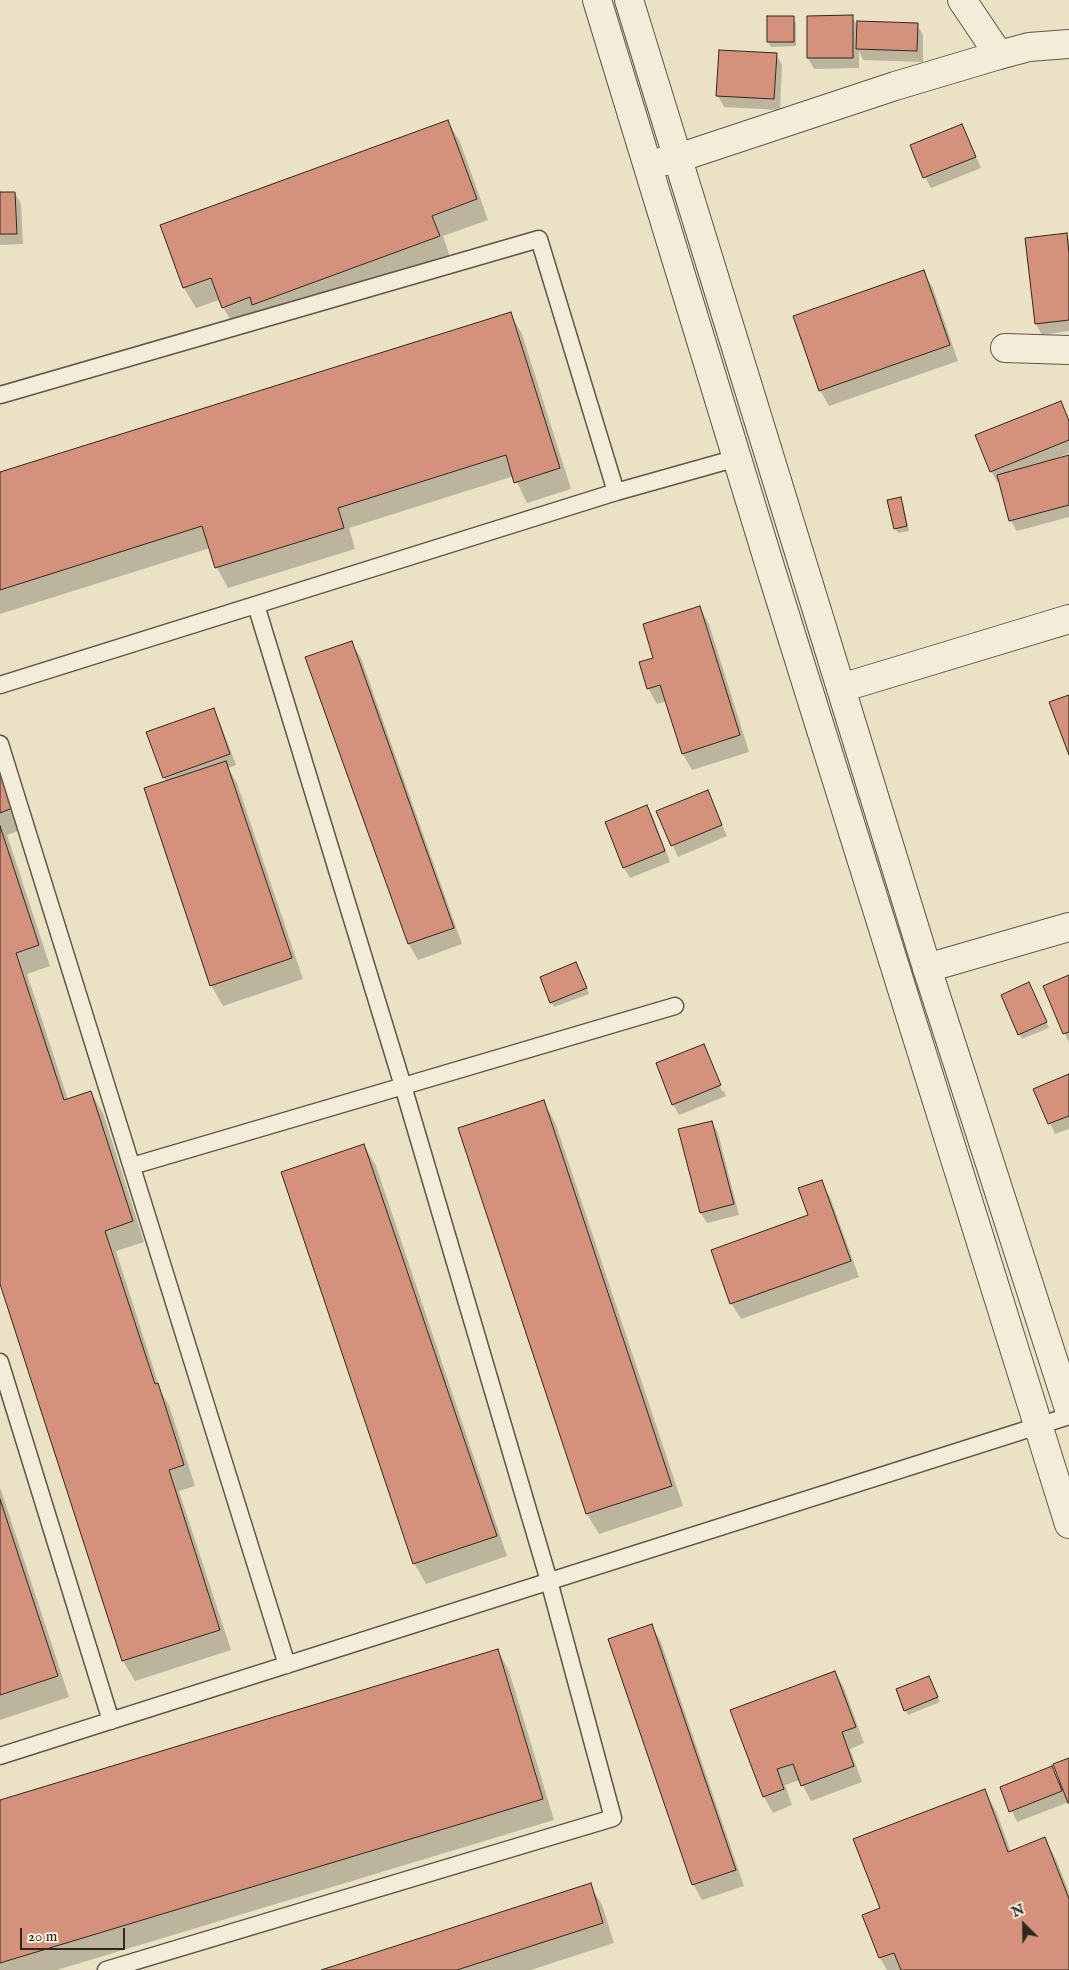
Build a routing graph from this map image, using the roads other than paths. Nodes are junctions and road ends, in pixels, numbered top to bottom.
1 (597, 0) edge
2 (629, 0) edge
3 (962, 0) edge
4 (1069, 44) edge
5 (999, 55) junction
6 (678, 158) junction
7 (648, 164) junction
8 (1005, 348) dead end
9 (1069, 350) edge
10 (0, 395) edge
11 (737, 458) junction
12 (616, 492) junction
13 (256, 605) junction
14 (1069, 619) edge
15 (0, 685) edge
16 (841, 688) junction
17 (0, 744) edge
18 (1069, 928) edge
19 (927, 968) junction
20 (675, 1006) dead end
21 (403, 1086) junction
22 (132, 1166) junction
23 (0, 1362) edge
24 (1069, 1409) edge
25 (1069, 1416) edge
26 (1038, 1425) junction
27 (1069, 1524) edge
28 (549, 1581) junction
29 (287, 1664) junction
30 (111, 1721) junction
31 (0, 1756) edge
32 (106, 1970) edge

1 - 7 street
2 - 6 street
3 - 5 street
4 - 5 street
5 - 6 street
6 - 7 street
6 - 16 street
7 - 11 street
8 - 9 street
10 - 12 lane
11 - 12 lane
11 - 26 street
12 - 13 lane
13 - 15 lane
13 - 21 lane
14 - 16 street
16 - 19 street
17 - 22 lane
18 - 19 street
19 - 24 street
20 - 21 lane
21 - 22 lane
21 - 28 lane
22 - 29 lane
23 - 30 lane
25 - 26 lane
26 - 27 street
26 - 28 lane
28 - 29 lane
28 - 32 lane
29 - 30 lane
30 - 31 lane

